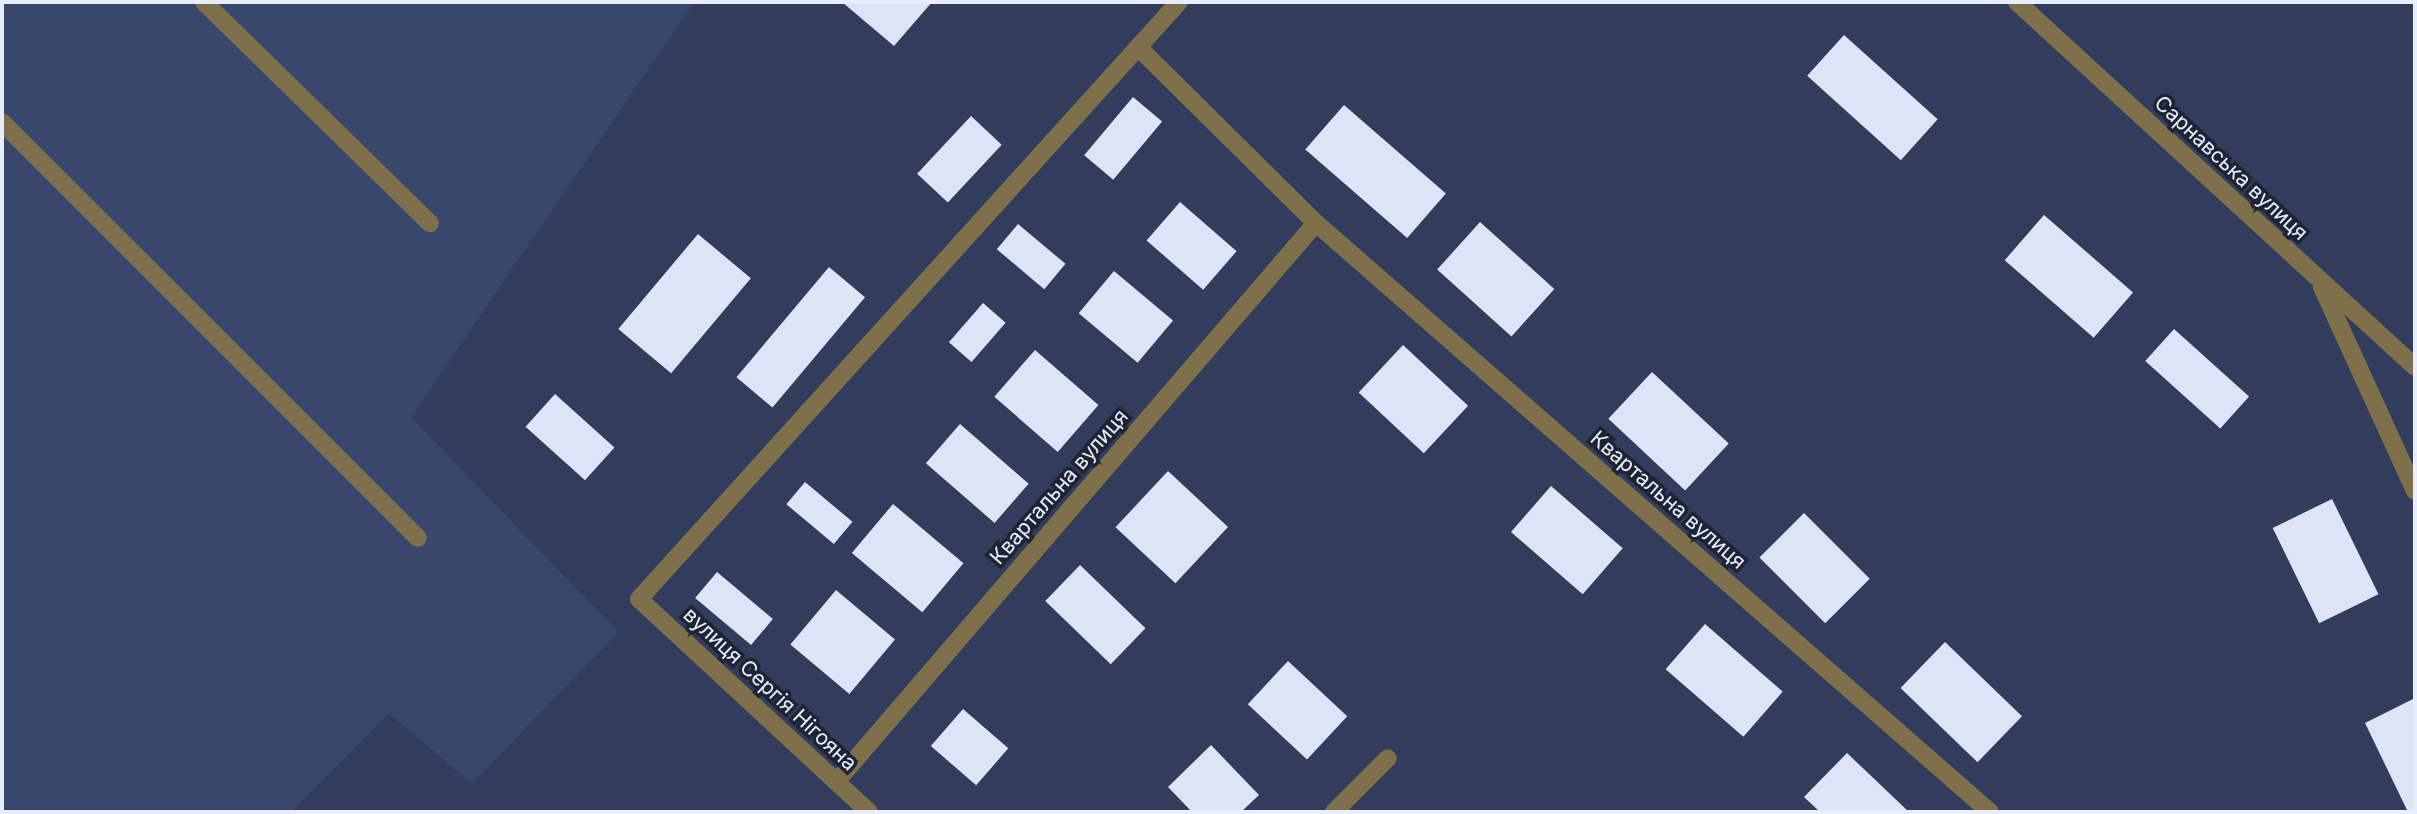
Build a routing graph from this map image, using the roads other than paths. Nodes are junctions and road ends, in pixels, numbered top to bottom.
1 (204, 2) edge
2 (1179, 2) edge
3 (2017, 2) edge
4 (1138, 47) junction
5 (2, 122) edge
6 (430, 223) dead end
7 (1316, 223) junction
8 (2318, 278) junction
9 (2415, 367) edge
10 (2415, 491) edge
11 (418, 538) dead end
12 (1388, 758) dead end
13 (836, 782) junction
14 (869, 812) edge
15 (1334, 812) edge
16 (1990, 812) edge

1 - 6 street
2 - 4 street
3 - 8 street, Сарнавська вулиця
4 - 7 street, Квартальна вулиця
4 - 13 street, вулиця Сергія Нігояна
5 - 11 street
7 - 13 street, Квартальна вулиця
7 - 16 street, Квартальна вулиця
8 - 9 street, Сарнавська вулиця
8 - 10 street
12 - 15 street
13 - 14 street, вулиця Сергія Нігояна

